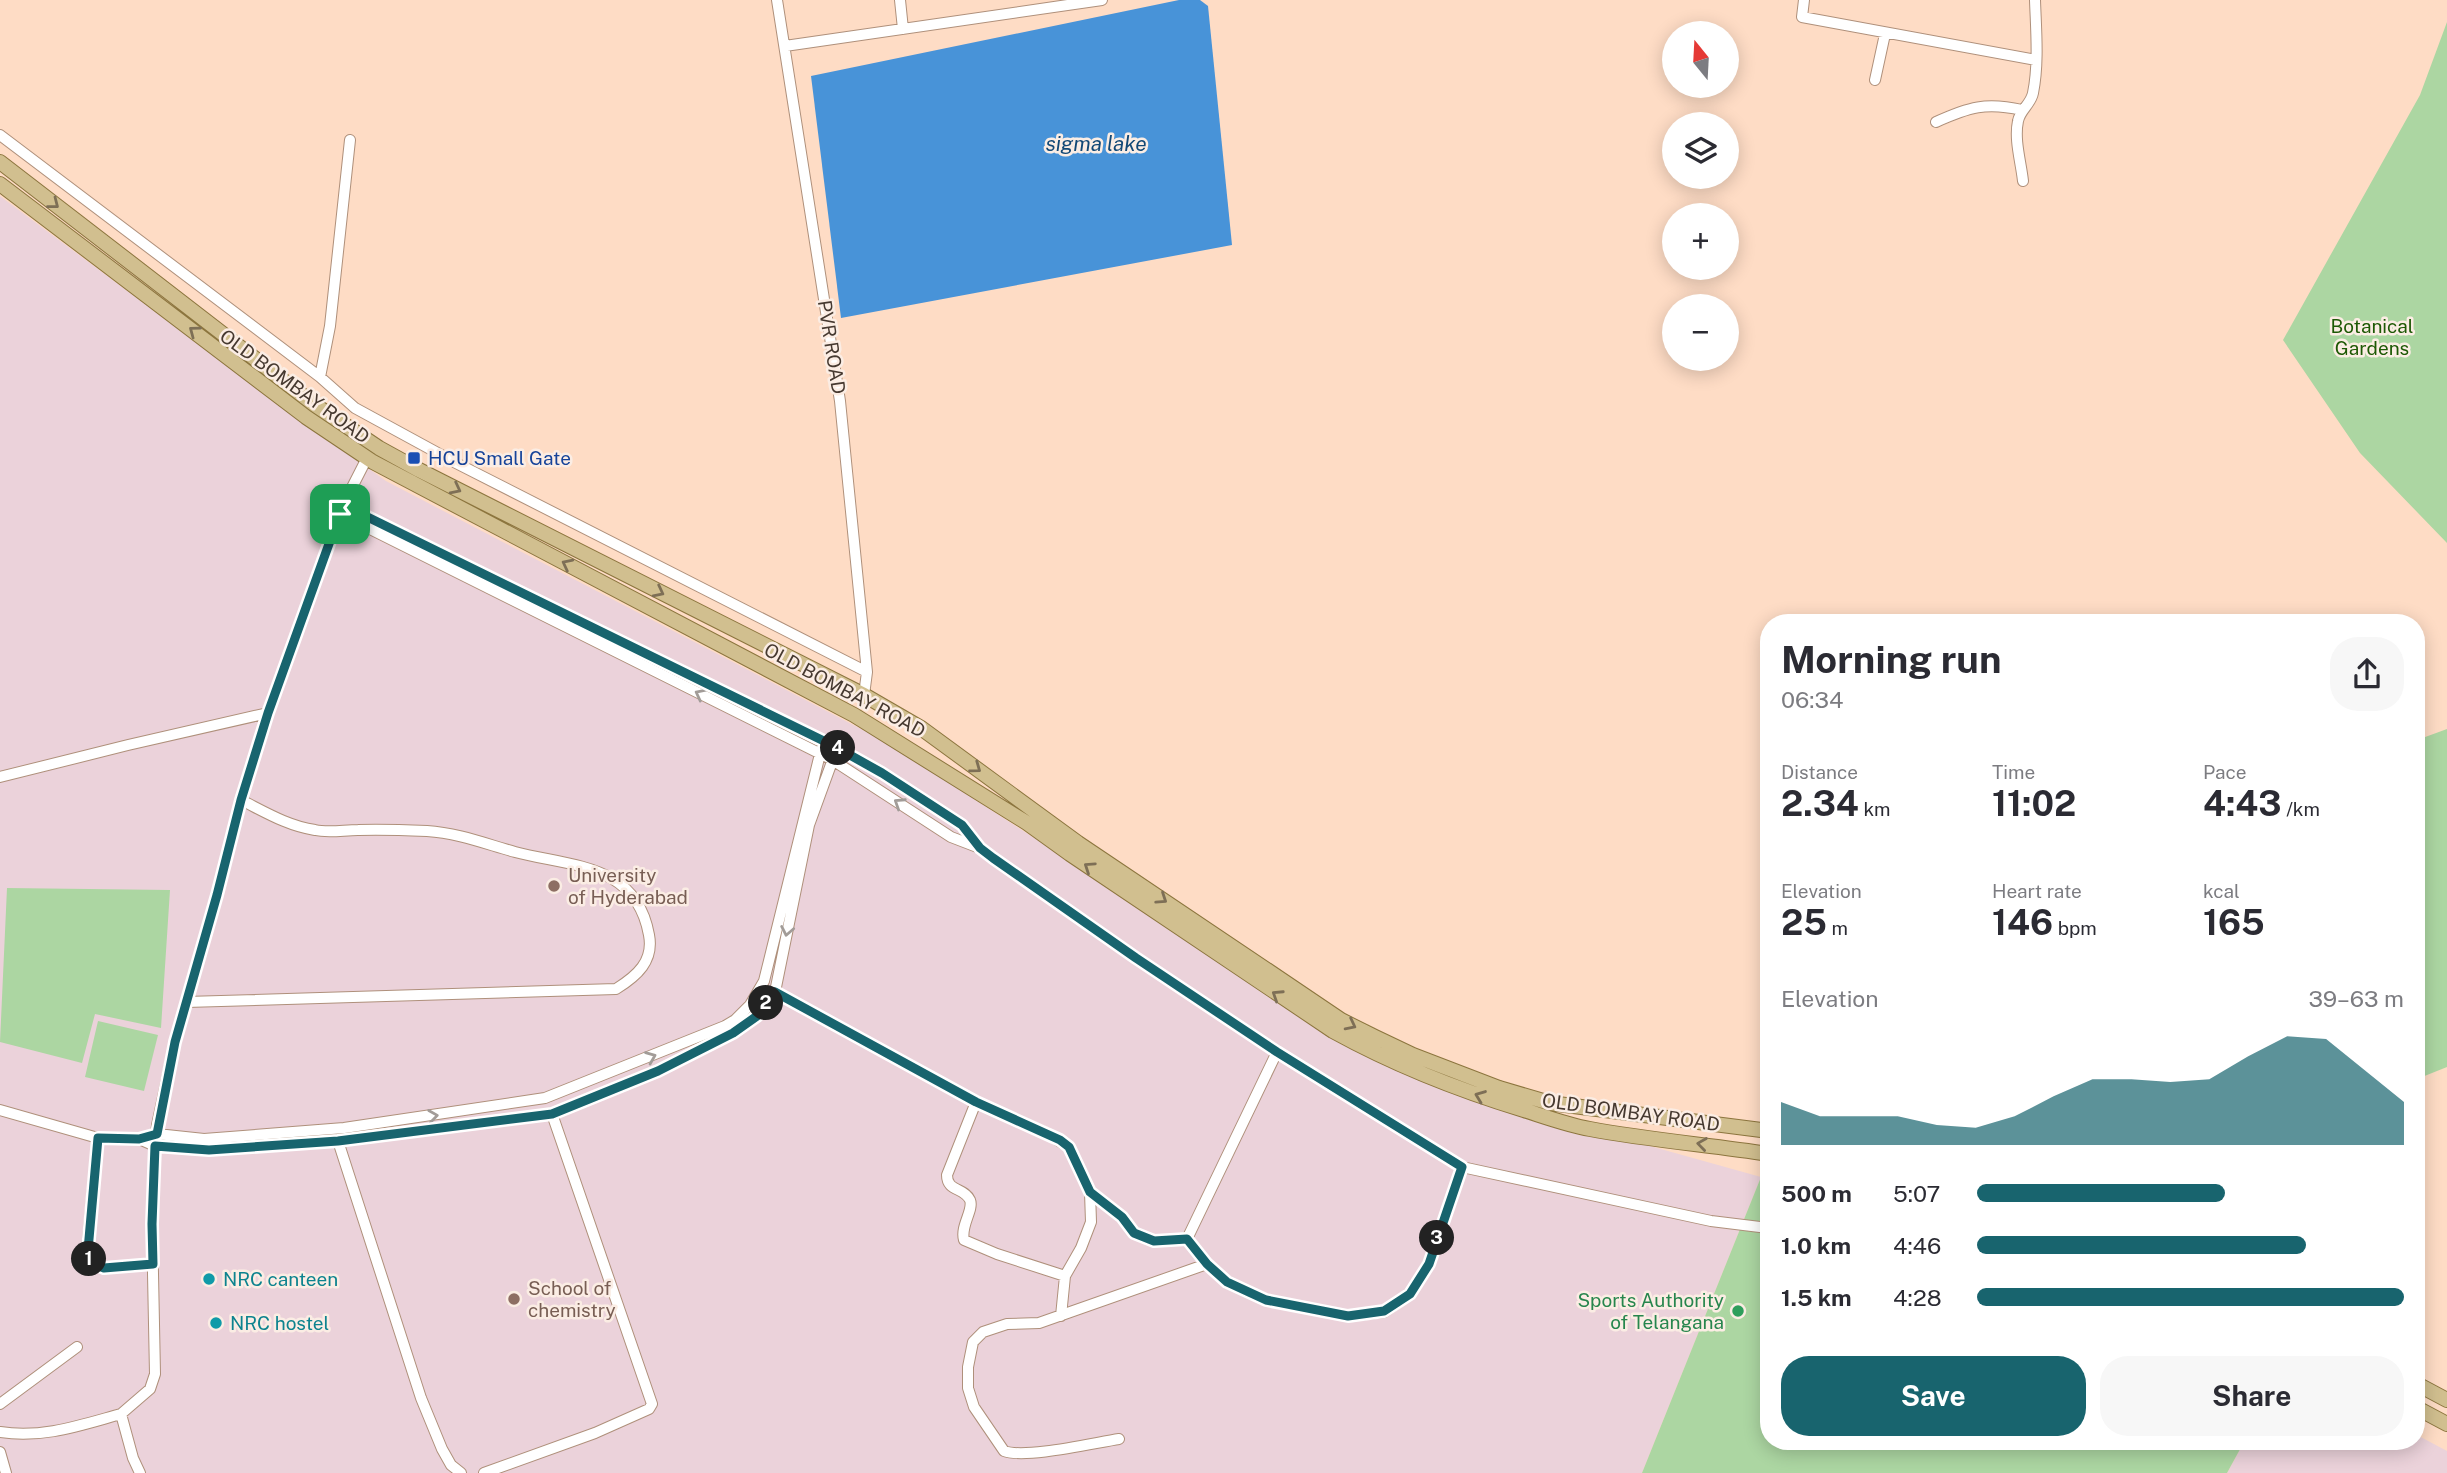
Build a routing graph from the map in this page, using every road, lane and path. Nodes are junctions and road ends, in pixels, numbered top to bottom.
1 (777, 0) edge
2 (900, 0) edge
3 (1102, 0) edge
4 (1804, 0) edge
5 (2035, 0) edge
6 (903, 29) junction
7 (1885, 34) junction
8 (785, 46) junction
9 (2036, 60) junction
10 (1875, 80) dead end
11 (2022, 110) junction
12 (1936, 122) dead end
13 (0, 135) edge
14 (350, 141) dead end
15 (0, 162) edge
16 (2023, 181) dead end
17 (0, 184) edge
18 (320, 377) junction
19 (367, 458) junction
20 (342, 509) junction
21 (867, 672) junction
22 (864, 695) junction
23 (268, 713) junction
24 (825, 741) junction
25 (837, 748) junction
26 (820, 754) junction
27 (831, 760) junction
28 (0, 777) edge
29 (241, 800) junction
30 (980, 848) junction
31 (775, 992) junction
32 (186, 1002) junction
33 (1277, 1052) junction
34 (976, 1102) junction
35 (0, 1110) edge
36 (552, 1114) junction
37 (1760, 1130) edge
38 (98, 1138) junction
39 (156, 1140) junction
40 (338, 1141) junction
41 (1760, 1153) edge
42 (1462, 1167) junction
43 (1090, 1192) junction
44 (1760, 1227) edge
45 (1187, 1239) junction
46 (153, 1264) junction
47 (1207, 1264) junction
48 (1065, 1276) junction
49 (1061, 1316) junction
50 (77, 1346) dead end
51 (2425, 1388) edge
52 (2447, 1400) edge
53 (0, 1404) edge
54 (2425, 1412) edge
55 (121, 1414) junction
56 (2447, 1424) edge
57 (0, 1432) edge
58 (1119, 1439) dead end
59 (0, 1452) edge
60 (6, 1473) edge
61 (140, 1473) edge
62 (461, 1473) edge
63 (484, 1473) edge

1 - 8 street, PVR ROAD
2 - 6 street
3 - 6 street
4 - 7 street
5 - 9 street
6 - 8 street
7 - 9 street
7 - 10 street
8 - 21 street, PVR ROAD
9 - 11 street
11 - 12 street
11 - 16 street
13 - 18 street
14 - 18 street
15 -> 22 main road, OLD BOMBAY ROAD
19 -> 17 main road, OLD BOMBAY ROAD
18 - 21 street
19 - 20 street
41 -> 19 main road, OLD BOMBAY ROAD
20 - 23 street
20 - 24 street
26 -> 20 street
21 - 22 street, PVR ROAD
22 -> 37 main road, OLD BOMBAY ROAD
23 - 28 street
23 - 29 street
24 - 25 street
24 - 26 street
25 - 27 street
25 - 30 street
26 - 27 street
39 -> 26 street
30 -> 27 street
27 -> 31 street
29 - 32 street
29 - 32 street
30 - 33 street
31 - 34 street
31 - 36 street
32 - 39 street
33 - 42 street
33 - 45 street
34 - 43 street
34 - 48 street
35 - 38 street
36 - 40 street
36 - 63 street
38 - 39 street
38 - 46 street
39 - 40 street
39 - 46 street
40 - 62 street
42 - 44 street
42 - 47 street
43 - 45 street
43 - 48 street
45 - 47 street
46 - 55 street
47 - 49 street
48 - 49 street
49 - 58 street
50 - 53 street
51 - 52 main road
54 - 56 main road
55 - 57 street
55 - 61 street
59 - 60 street

